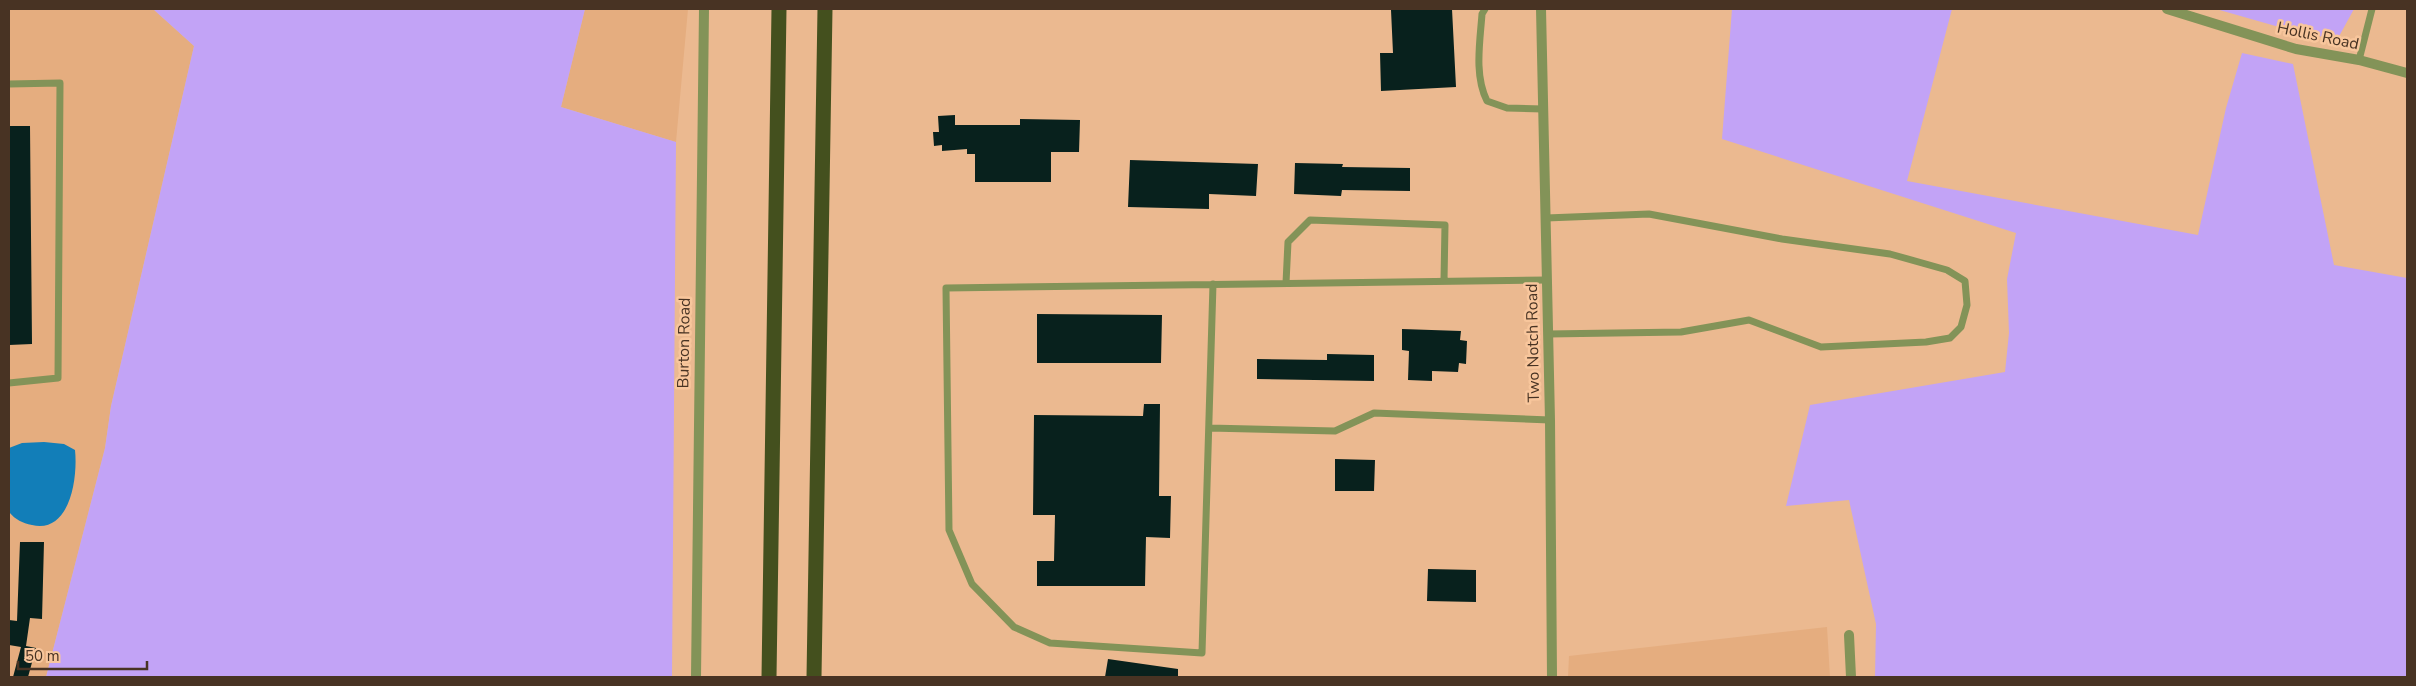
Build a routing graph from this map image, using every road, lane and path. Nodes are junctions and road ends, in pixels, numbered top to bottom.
1 (704, 9) edge
2 (779, 9) edge
3 (825, 9) edge
4 (1485, 9) edge
5 (1541, 9) edge
6 (2166, 9) edge
7 (2372, 9) edge
8 (2359, 60) junction
9 (2407, 73) edge
10 (9, 84) edge
11 (1543, 109) junction
12 (1546, 218) junction
13 (1547, 280) junction
14 (1444, 281) junction
15 (1286, 283) junction
16 (1213, 284) junction
17 (1548, 334) junction
18 (9, 383) edge
19 (1550, 420) junction
20 (1209, 428) junction
21 (1849, 635) dead end
22 (696, 677) edge
23 (769, 677) edge
24 (814, 677) edge
25 (1552, 677) edge
26 (1851, 677) edge

1 - 22 street, Burton Road
2 - 23 highway
3 - 24 highway
4 - 11 lane
5 - 11 street, Two Notch Road
6 - 8 street, Hollis Road
7 - 8 lane
8 - 9 street, Hollis Road
10 - 18 lane
11 - 12 street, Two Notch Road
12 - 13 street, Two Notch Road
12 - 17 lane
13 - 14 lane
13 - 17 street, Two Notch Road
14 - 15 lane
14 - 15 lane
15 - 16 lane
16 - 20 lane
16 - 20 lane
17 - 19 street, Two Notch Road
19 - 20 lane
19 - 25 street, Two Notch Road
21 - 26 street

